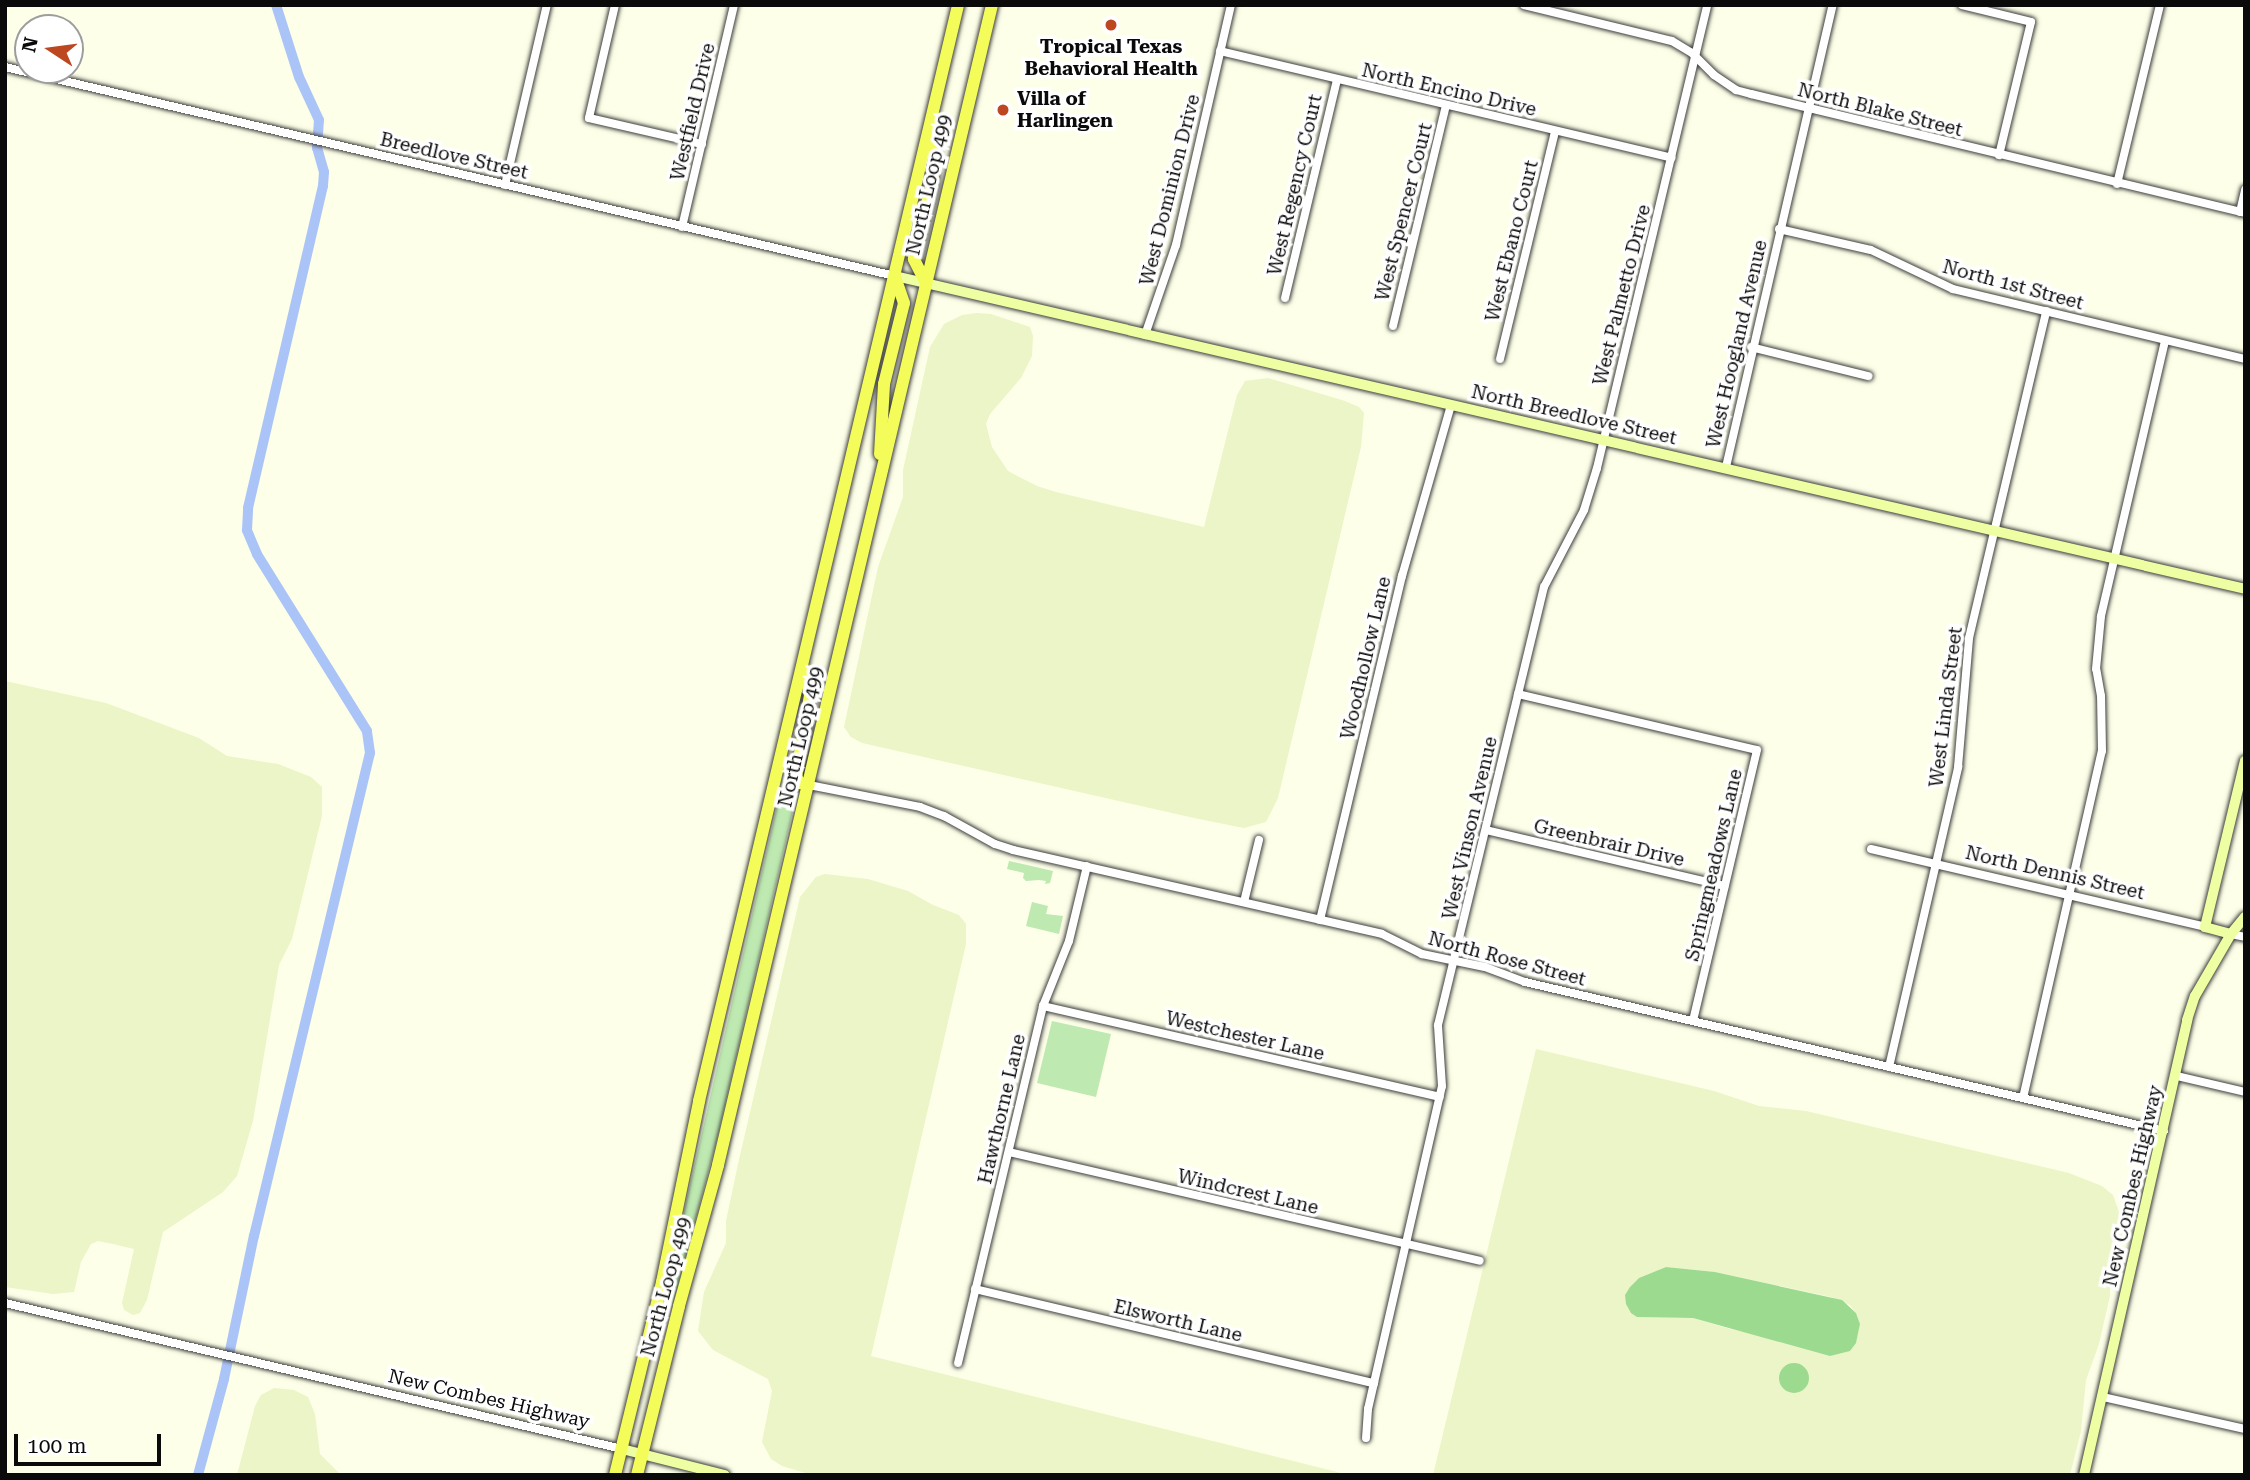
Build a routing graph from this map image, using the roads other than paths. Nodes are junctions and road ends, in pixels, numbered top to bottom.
1 (547, 5) edge
2 (615, 5) edge
3 (734, 5) edge
4 (958, 5) edge
5 (992, 5) edge
6 (1231, 5) edge
7 (1524, 5) edge
8 (1707, 5) edge
9 (1833, 5) edge
10 (1962, 5) edge
11 (2160, 5) edge
12 (1220, 51) junction
13 (1695, 57) junction
14 (5, 67) edge
15 (1337, 80) junction
16 (939, 89) junction
17 (1446, 105) junction
18 (1809, 109) junction
19 (1555, 132) junction
20 (702, 144) junction
21 (1999, 155) junction
22 (1671, 158) junction
23 (2117, 184) junction
24 (505, 185) junction
25 (2245, 190) edge
26 (2242, 213) edge
27 (682, 227) junction
28 (1779, 229) junction
29 (895, 276) junction
30 (926, 284) junction
31 (1285, 298) dead end
32 (2046, 311) junction
33 (1393, 326) dead end
34 (1145, 335) junction
35 (2165, 341) junction
36 (1751, 347) junction
37 (1500, 359) dead end
38 (2245, 359) edge
39 (1868, 376) dead end
40 (1451, 405) junction
41 (1603, 439) junction
42 (1726, 467) junction
43 (880, 479) junction
44 (1994, 528) junction
45 (2115, 557) junction
46 (2245, 589) edge
47 (803, 667) junction
48 (1518, 694) junction
49 (2245, 761) edge
50 (809, 785) junction
51 (1486, 830) junction
52 (1259, 840) dead end
53 (1871, 849) dead end
54 (1936, 863) junction
55 (1087, 866) junction
56 (1725, 886) junction
57 (2067, 894) junction
58 (1244, 902) junction
59 (2245, 917) edge
60 (1320, 920) junction
61 (2205, 927) junction
62 (2231, 934) junction
63 (2245, 937) edge
64 (1455, 959) junction
65 (1043, 1006) junction
66 (1693, 1021) junction
67 (1889, 1067) junction
68 (2177, 1076) junction
69 (2245, 1092) edge
70 (1440, 1097) junction
71 (2023, 1098) junction
72 (2164, 1131) junction
73 (1009, 1152) junction
74 (1406, 1244) junction
75 (1480, 1261) dead end
76 (975, 1289) junction
77 (5, 1303) edge
78 (958, 1363) dead end
79 (1374, 1383) junction
80 (2103, 1397) junction
81 (2245, 1429) edge
82 (1366, 1438) dead end
83 (622, 1449) junction
84 (643, 1455) junction
85 (615, 1475) edge
86 (637, 1475) edge
87 (725, 1475) edge
88 (2084, 1475) edge

1 - 24 street
2 - 20 street
3 - 20 street, Westfield Drive
4 - 16 main road, North Loop 499
5 - 30 main road, North Loop 499
6 - 12 street, West Dominion Drive
7 - 13 street, North Blake Street
8 - 13 street, West Palmetto Drive
9 - 18 street, West Hoogland Avenue
10 - 21 street
11 - 23 street
12 - 15 street, North Encino Drive
12 - 34 street, West Dominion Drive
13 - 18 street, North Blake Street
13 - 22 street, West Palmetto Drive
14 - 24 street, Breedlove Street
15 - 17 street, North Encino Drive
15 - 31 street, West Regency Court
16 - 29 main road, North Loop 499
16 - 30 main road
17 - 19 street, North Encino Drive
17 - 33 street, West Spencer Court
18 - 21 street, North Blake Street
18 - 28 street, West Hoogland Avenue
19 - 22 street, North Encino Drive
19 - 37 street, West Ebano Court
20 - 27 street, Westfield Drive
21 - 23 street, North Blake Street
22 - 41 street, West Palmetto Drive
23 - 26 street, North Blake Street
24 - 27 street, Breedlove Street
25 - 26 street
27 - 29 street, Breedlove Street
28 - 32 street, North 1st Street
28 - 36 street, West Hoogland Avenue
29 - 30 street, North Breedlove Street
29 - 43 main road
29 - 47 main road, North Loop 499
30 - 34 street, North Breedlove Street
30 - 43 main road, North Loop 499
32 - 35 street, North 1st Street
32 - 44 street, West Linda Street
34 - 40 street, North Breedlove Street
35 - 38 street, North 1st Street
35 - 45 street
36 - 39 street
36 - 42 street, West Hoogland Avenue
40 - 41 street, North Breedlove Street
40 - 60 street, Woodhollow Lane
41 - 42 street, North Breedlove Street
41 - 48 street, West Vinson Avenue
42 - 44 street, North Breedlove Street
43 - 50 main road, North Loop 499
44 - 45 street, North Breedlove Street
44 - 54 street, West Linda Street
45 - 46 street, North Breedlove Street
45 - 57 street
47 - 50 main road
47 - 83 main road, North Loop 499
48 - 51 street, West Vinson Avenue
48 - 56 street, Springmeadows Lane
49 - 61 street
50 - 55 street, North Rose Street
50 - 84 main road, North Loop 499
51 - 56 street, Greenbrair Drive
51 - 64 street, West Vinson Avenue
52 - 58 street
53 - 54 street, North Dennis Street
54 - 57 street, North Dennis Street
54 - 67 street, West Linda Street
55 - 58 street, North Rose Street
55 - 65 street, Hawthorne Lane
56 - 66 street, Springmeadows Lane
57 - 61 street, North Dennis Street
57 - 71 street
58 - 60 street, North Rose Street
59 - 62 street, New Combes Highway
60 - 64 street, North Rose Street
61 - 62 street, North Dennis Street
62 - 63 street
62 - 68 street, New Combes Highway
64 - 66 street, North Rose Street
64 - 70 street, West Vinson Avenue
65 - 70 street, Westchester Lane
65 - 73 street, Hawthorne Lane
66 - 67 street, North Rose Street
67 - 71 street, North Rose Street
68 - 69 street
68 - 72 street, New Combes Highway
70 - 74 street, West Vinson Avenue
71 - 72 street, North Rose Street
72 - 80 street, New Combes Highway
73 - 74 street, Windcrest Lane
73 - 76 street, Hawthorne Lane
74 - 75 street, Windcrest Lane
74 - 79 street, West Vinson Avenue
76 - 78 street, Hawthorne Lane
76 - 79 street, Elsworth Lane
77 - 83 street, New Combes Highway
79 - 82 street, West Vinson Avenue
80 - 81 street
80 - 88 street, New Combes Highway
83 - 84 street, New Combes Highway
83 - 85 main road, North Loop 499
84 - 86 main road, North Loop 499
84 - 87 street, New Combes Highway

